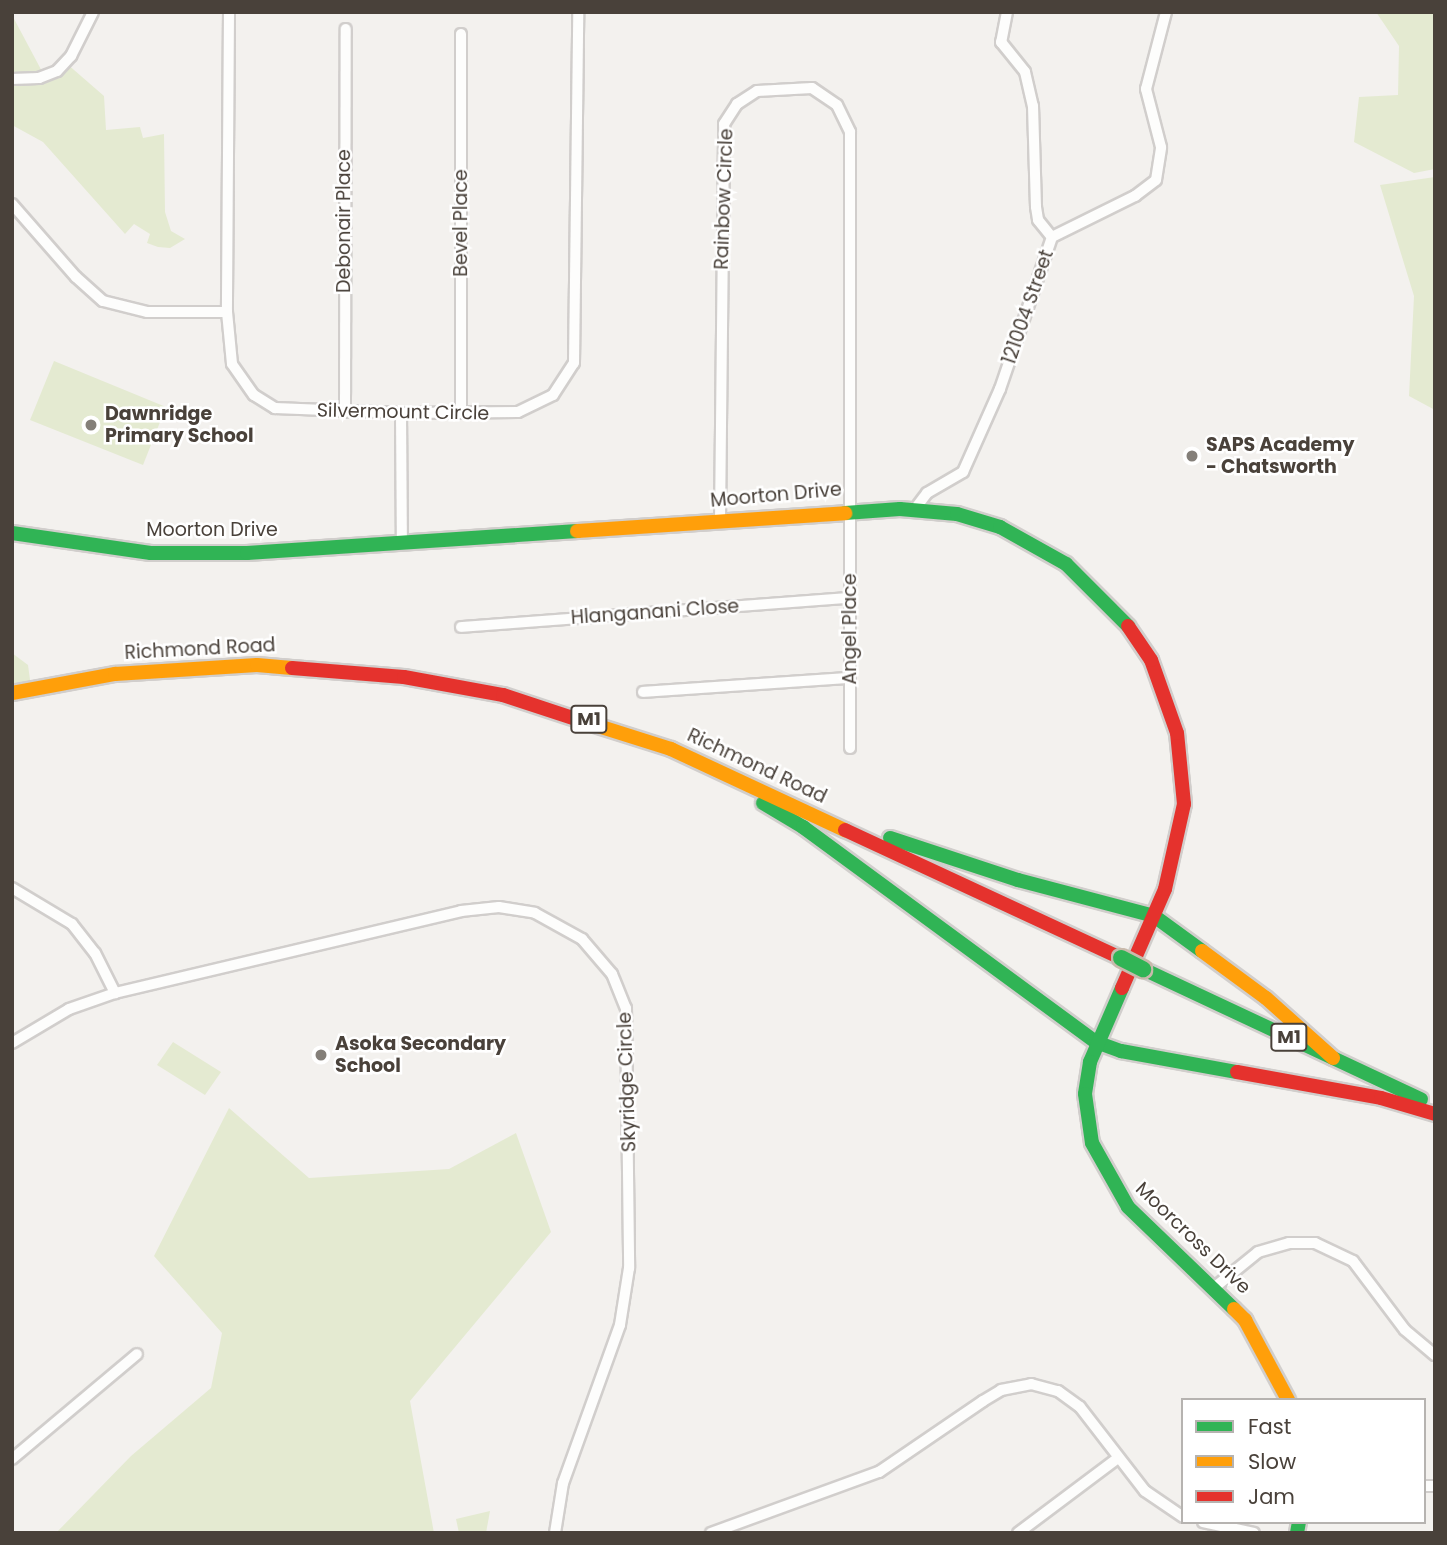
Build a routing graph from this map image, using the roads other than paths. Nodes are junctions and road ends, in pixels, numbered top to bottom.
1 (93, 12) edge
2 (229, 12) edge
3 (578, 12) edge
4 (1007, 12) edge
5 (1166, 12) edge
6 (346, 29) dead end
7 (461, 34) dead end
8 (12, 79) edge
9 (12, 204) edge
10 (1052, 237) junction
11 (227, 312) junction
12 (345, 412) junction
13 (401, 413) junction
14 (461, 413) junction
15 (915, 509) junction
16 (849, 510) junction
17 (720, 521) junction
18 (12, 533) edge
19 (402, 544) junction
20 (850, 598) junction
21 (461, 627) dead end
22 (850, 678) junction
23 (643, 692) dead end
24 (12, 693) edge
25 (632, 734) junction
26 (850, 747) dead end
27 (780, 799) junction
28 (12, 888) edge
29 (1154, 916) junction
30 (1122, 981) joint
31 (115, 993) junction
32 (1096, 1042) junction
33 (12, 1043) edge
34 (1332, 1058) junction
35 (1435, 1106) edge
36 (1435, 1114) edge
37 (1215, 1287) junction
38 (137, 1354) dead end
39 (1435, 1354) edge
40 (1287, 1398) edge
41 (1118, 1458) junction
42 (12, 1459) edge
43 (1181, 1516) edge
44 (1212, 1524) edge
45 (555, 1533) edge
46 (711, 1533) edge
47 (1018, 1533) edge
48 (1254, 1533) edge

1 - 8 street
2 - 11 street, Silvermount Circle
3 - 14 street, Silvermount Circle
4 - 10 street
5 - 10 street, 121004 Street
6 - 12 street, Debonair Place
7 - 14 street, Bevel Place
9 - 11 street
10 - 15 street, 121004 Street
11 - 12 street, Silvermount Circle
12 - 13 street, Silvermount Circle
13 - 14 street, Silvermount Circle
13 - 19 street
15 - 16 main road, Moorton Drive
15 - 29 main road, Moorton Drive
16 - 17 main road, Moorton Drive
16 - 17 street, Rainbow Circle
16 - 20 street, Angel Place
17 - 19 main road, Moorton Drive
18 - 19 main road, Moorton Drive
20 - 21 street, Hlanganani Close
20 - 22 street, Angel Place
22 - 23 street
22 - 26 street, Angel Place
24 - 25 main road, Richmond Road / M1
25 - 27 main road, Richmond Road / M1
25 - 32 main road
27 - 29 main road
27 - 34 main road, Richmond Road / M1, bridge
28 - 31 street
29 - 30 main road, Moorton Drive
29 - 34 main road
30 - 32 main road, Moorcross Drive
31 - 33 street, Skyridge Circle
31 - 45 street, Skyridge Circle
32 - 36 main road
32 - 37 main road, Moorcross Drive
34 - 35 main road, Richmond Road / M1
37 - 39 street
37 - 40 main road, Moorcross Drive
38 - 42 street
41 - 43 street
41 - 46 street
41 - 47 street
44 - 48 street

